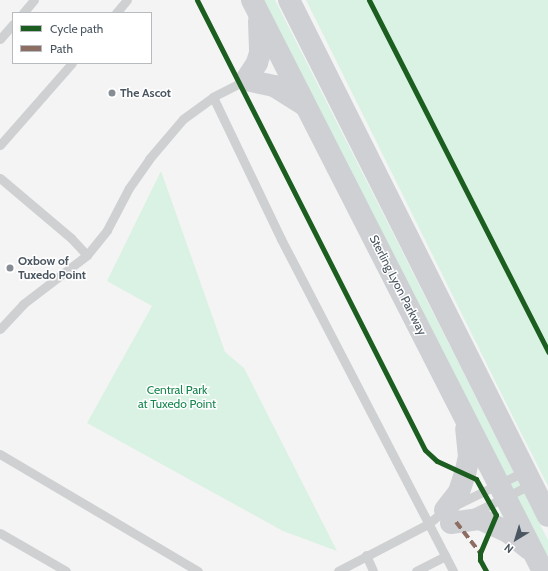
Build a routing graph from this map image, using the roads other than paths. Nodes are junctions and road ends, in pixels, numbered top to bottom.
1 (127, 0) edge
2 (289, 0) edge
3 (30, 2) edge
4 (255, 6) edge
5 (24, 12) edge
6 (117, 12) edge
7 (12, 25) edge
8 (0, 39) edge
9 (71, 64) edge
10 (246, 80) junction
11 (213, 97) junction
12 (306, 106) junction
13 (0, 145) edge
14 (0, 178) edge
15 (87, 255) junction
16 (0, 329) edge
17 (465, 418) junction
18 (0, 454) edge
19 (528, 478) junction
20 (502, 490) junction
21 (448, 516) junction
22 (548, 516) edge
23 (428, 524) junction
24 (0, 533) edge
25 (533, 552) junction
26 (366, 555) junction
27 (445, 556) junction
28 (66, 571) edge
29 (198, 571) edge
30 (338, 571) edge
31 (373, 571) edge
32 (416, 571) edge
33 (452, 571) edge
34 (543, 571) edge

1 - 6 lane
2 - 19 main road
3 - 5 lane
4 - 10 main road
4 - 12 main road, Sterling Lyon Parkway
7 - 8 lane
9 - 13 lane
10 - 11 lane
10 - 12 main road
11 - 15 lane
11 - 23 lane
12 - 17 main road, Sterling Lyon Parkway
14 - 15 lane
15 - 16 lane
17 - 20 main road, Sterling Lyon Parkway
17 - 21 main road
18 - 29 lane
19 - 20 lane
19 - 20 lane
19 - 22 main road
20 - 21 lane
20 - 21 lane
20 - 25 main road, Sterling Lyon Parkway
21 - 23 lane
21 - 23 lane
21 - 25 main road
23 - 26 lane
23 - 27 lane
24 - 28 lane
25 - 34 main road, Sterling Lyon Parkway
26 - 30 lane
26 - 31 lane
27 - 32 lane
27 - 33 lane

